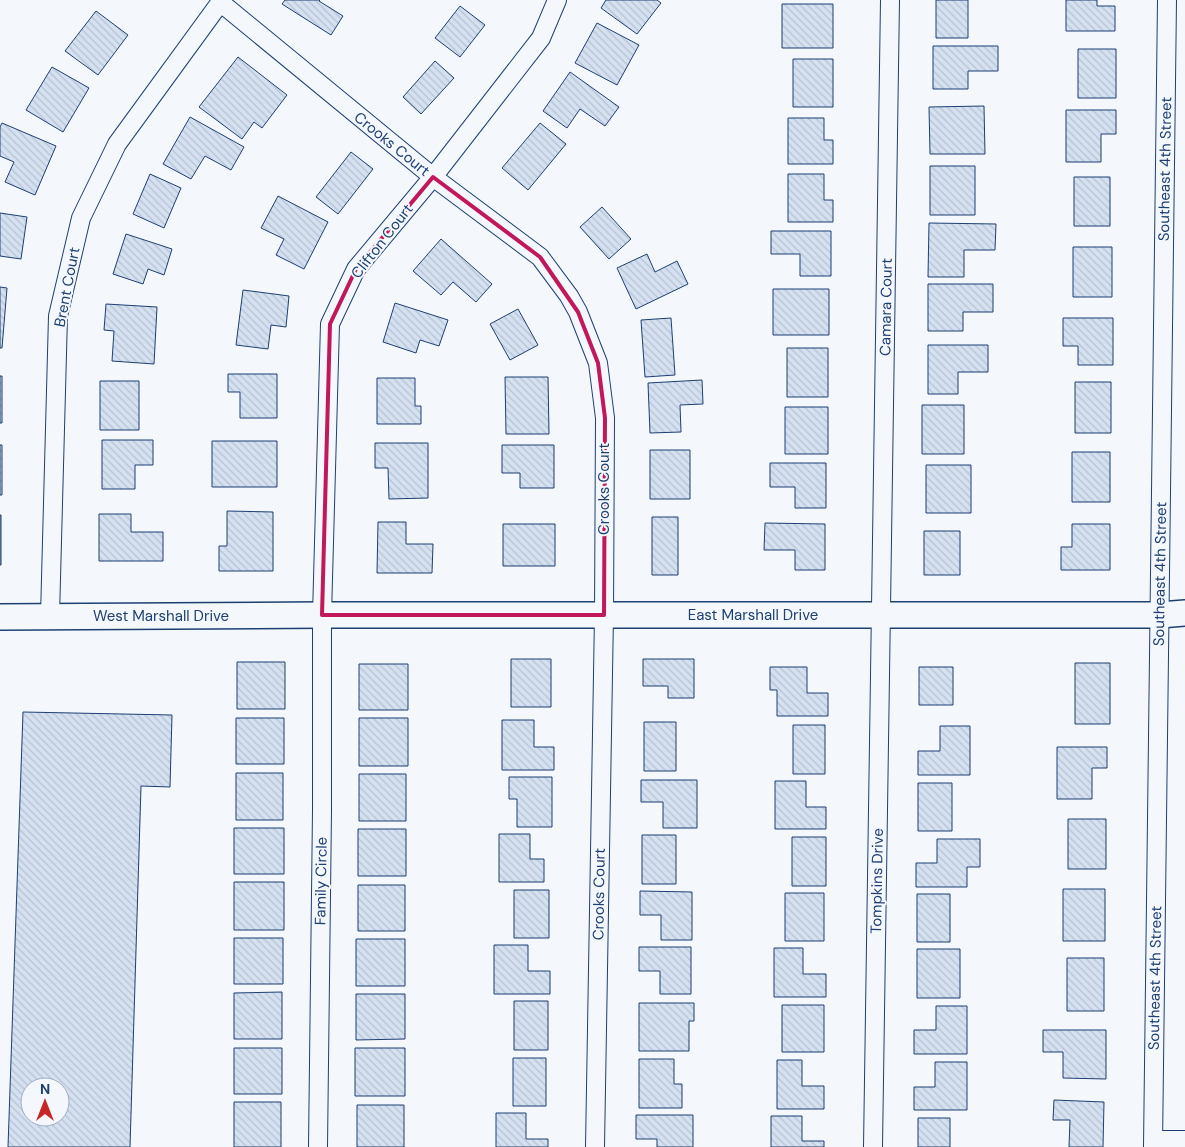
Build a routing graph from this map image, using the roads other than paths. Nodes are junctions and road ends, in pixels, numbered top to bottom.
1 (558, 0) edge
2 (890, 0) edge
3 (1167, 0) edge
4 (221, 1) edge
5 (433, 177) junction
6 (1185, 613) edge
7 (322, 615) junction
8 (604, 615) junction
9 (881, 615) junction
10 (1160, 615) junction
11 (50, 616) junction
12 (0, 617) edge
13 (1185, 1140) edge
14 (1153, 1144) edge
15 (318, 1147) edge
16 (595, 1147) edge
17 (873, 1147) edge

1 - 5 street, Clifton Court
2 - 9 street, Camara Court
3 - 10 street, Southeast 4th Street
4 - 5 street, Crooks Court
4 - 11 street, Brent Court
5 - 7 street, Clifton Court
5 - 8 street, Crooks Court
6 - 10 main road, East Marshall Drive
7 - 8 main road, East Marshall Drive
7 - 11 main road, West Marshall Drive
7 - 15 street, Family Circle
8 - 9 main road, East Marshall Drive
8 - 16 street, Crooks Court
9 - 10 main road, East Marshall Drive
9 - 17 street, Tompkins Drive
10 - 14 street, Southeast 4th Street
11 - 12 main road, West Marshall Drive
13 - 14 street

